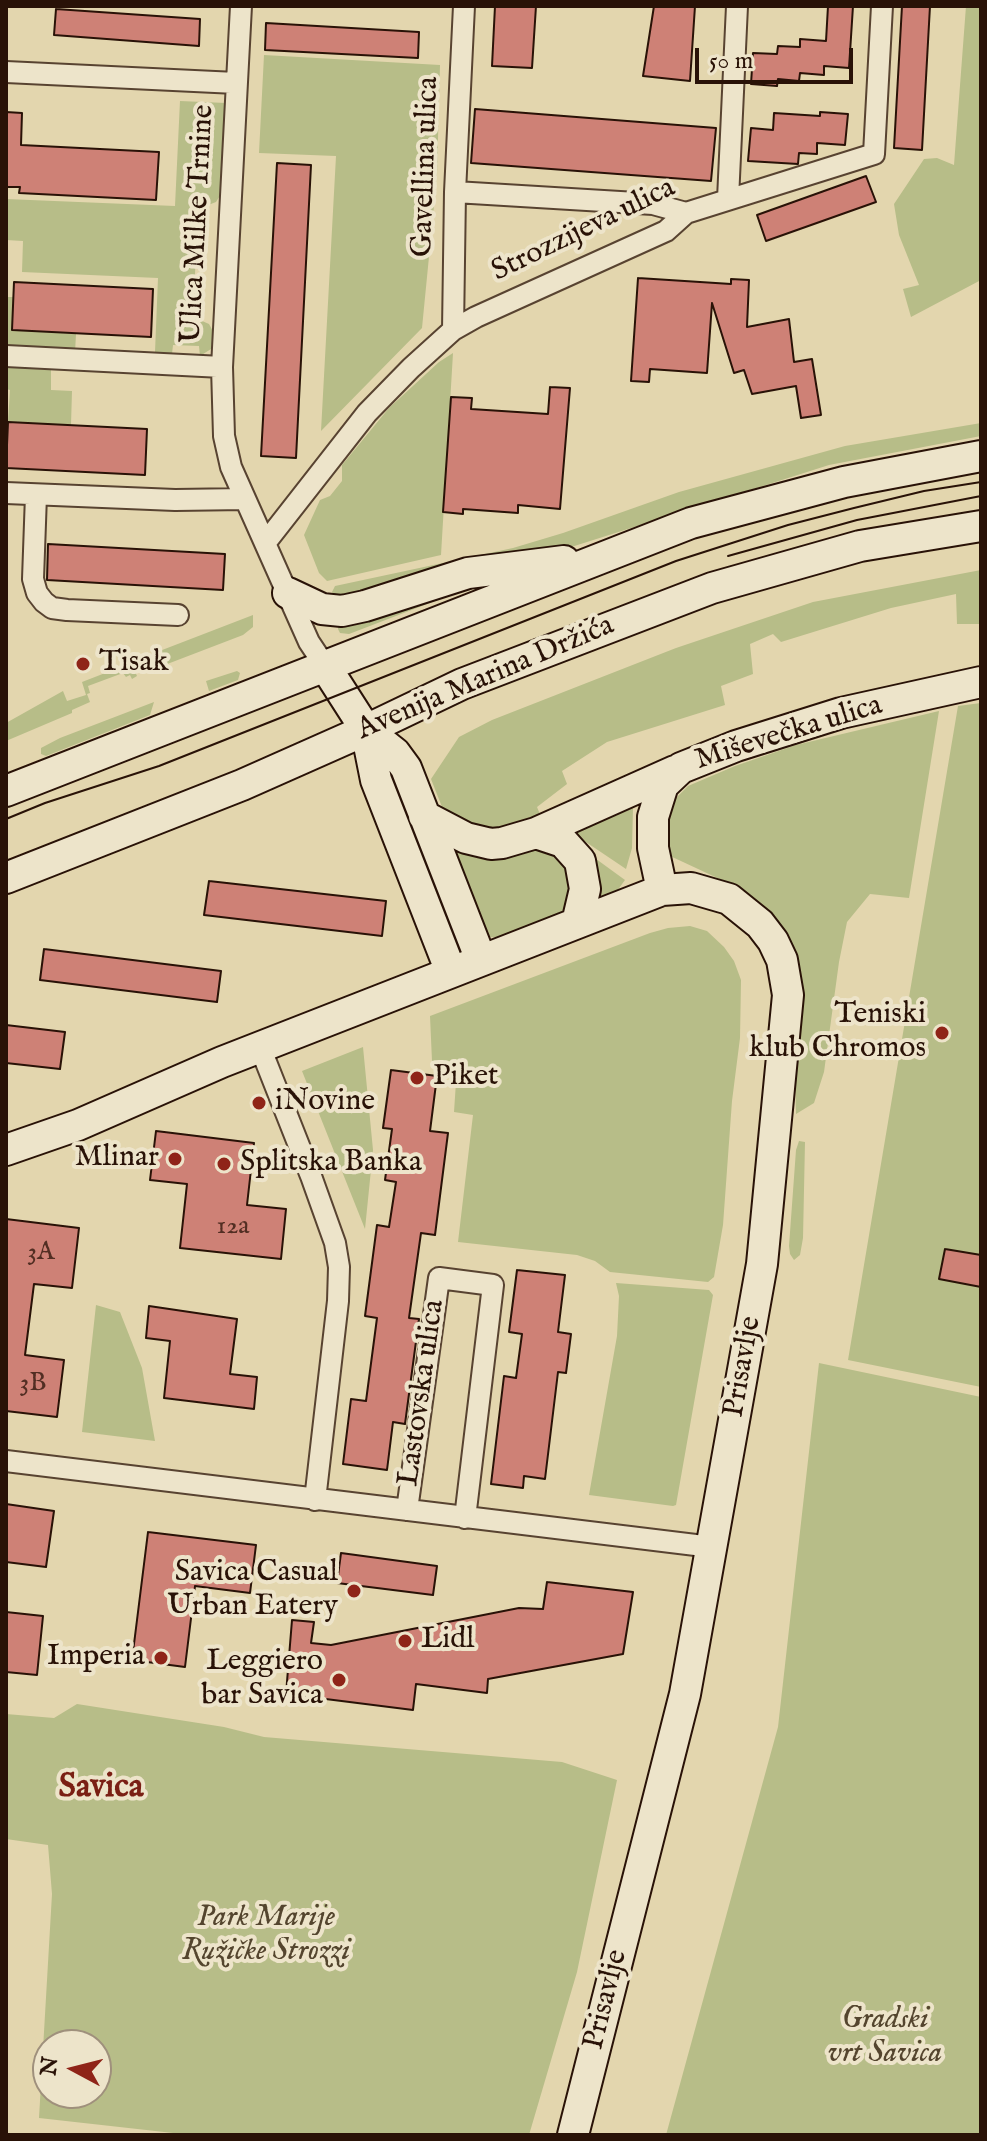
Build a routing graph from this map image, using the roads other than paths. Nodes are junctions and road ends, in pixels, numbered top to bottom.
1 (241, 6) edge
2 (464, 6) edge
3 (737, 6) edge
4 (882, 6) edge
5 (6, 72) edge
6 (236, 83) junction
7 (455, 192) junction
8 (728, 199) junction
9 (686, 213) junction
10 (453, 330) junction
11 (6, 356) edge
12 (222, 367) junction
13 (981, 456) edge
14 (6, 493) edge
15 (36, 495) junction
16 (245, 499) junction
17 (981, 526) edge
18 (266, 542) junction
19 (598, 558) junction
20 (288, 593) junction
21 (178, 615) dead end
22 (325, 666) junction
23 (981, 682) edge
24 (366, 730) junction
25 (681, 768) junction
26 (6, 791) edge
27 (424, 816) junction
28 (536, 833) junction
29 (6, 878) edge
30 (662, 890) junction
31 (577, 923) junction
32 (481, 960) junction
33 (451, 972) junction
34 (260, 1047) junction
35 (6, 1150) edge
36 (6, 1461) edge
37 (315, 1500) junction
38 (407, 1510) junction
39 (465, 1518) junction
40 (712, 1547) junction
41 (573, 2135) edge

1 - 6 street, Ulica Milke Trnine
2 - 7 street, Gavellina ulica
3 - 8 street
4 - 8 street, Strozzijeva ulica
5 - 6 street, Ulica Milke Trnine
6 - 12 street, Ulica Milke Trnine
7 - 9 street
7 - 10 street, Gavellina ulica
8 - 9 street, Strozzijeva ulica
9 - 10 street, Strozzijeva ulica
10 - 18 street, Strozzijeva ulica
11 - 12 street, Ulica Milke Trnine
12 - 16 street, Ulica Milke Trnine
13 - 19 street
14 - 15 street
15 - 16 street
15 - 21 street
16 - 18 street, Ulica Milke Trnine
17 - 24 street, Avenija Marina Držića
18 - 20 street, Ulica Milke Trnine
19 - 20 street
19 - 22 street
20 - 22 street, Ulica Milke Trnine
22 - 24 street
22 - 26 street
23 - 25 street, Miševečka ulica
24 - 27 street
24 - 29 street, Avenija Marina Držića
24 - 33 street
25 - 28 street
25 - 30 street, Miševečka ulica
27 - 28 street
27 - 32 street
28 - 31 street
30 - 31 street, Prisavlje
30 - 40 street, Prisavlje
31 - 32 street, Prisavlje
32 - 33 street, Prisavlje
33 - 34 street
34 - 35 street
34 - 37 street
36 - 37 street, Lastovska ulica
37 - 38 street, Lastovska ulica
38 - 39 street, Lastovska ulica
38 - 39 street, Lastovska ulica
39 - 40 street, Lastovska ulica
40 - 41 street, Prisavlje

